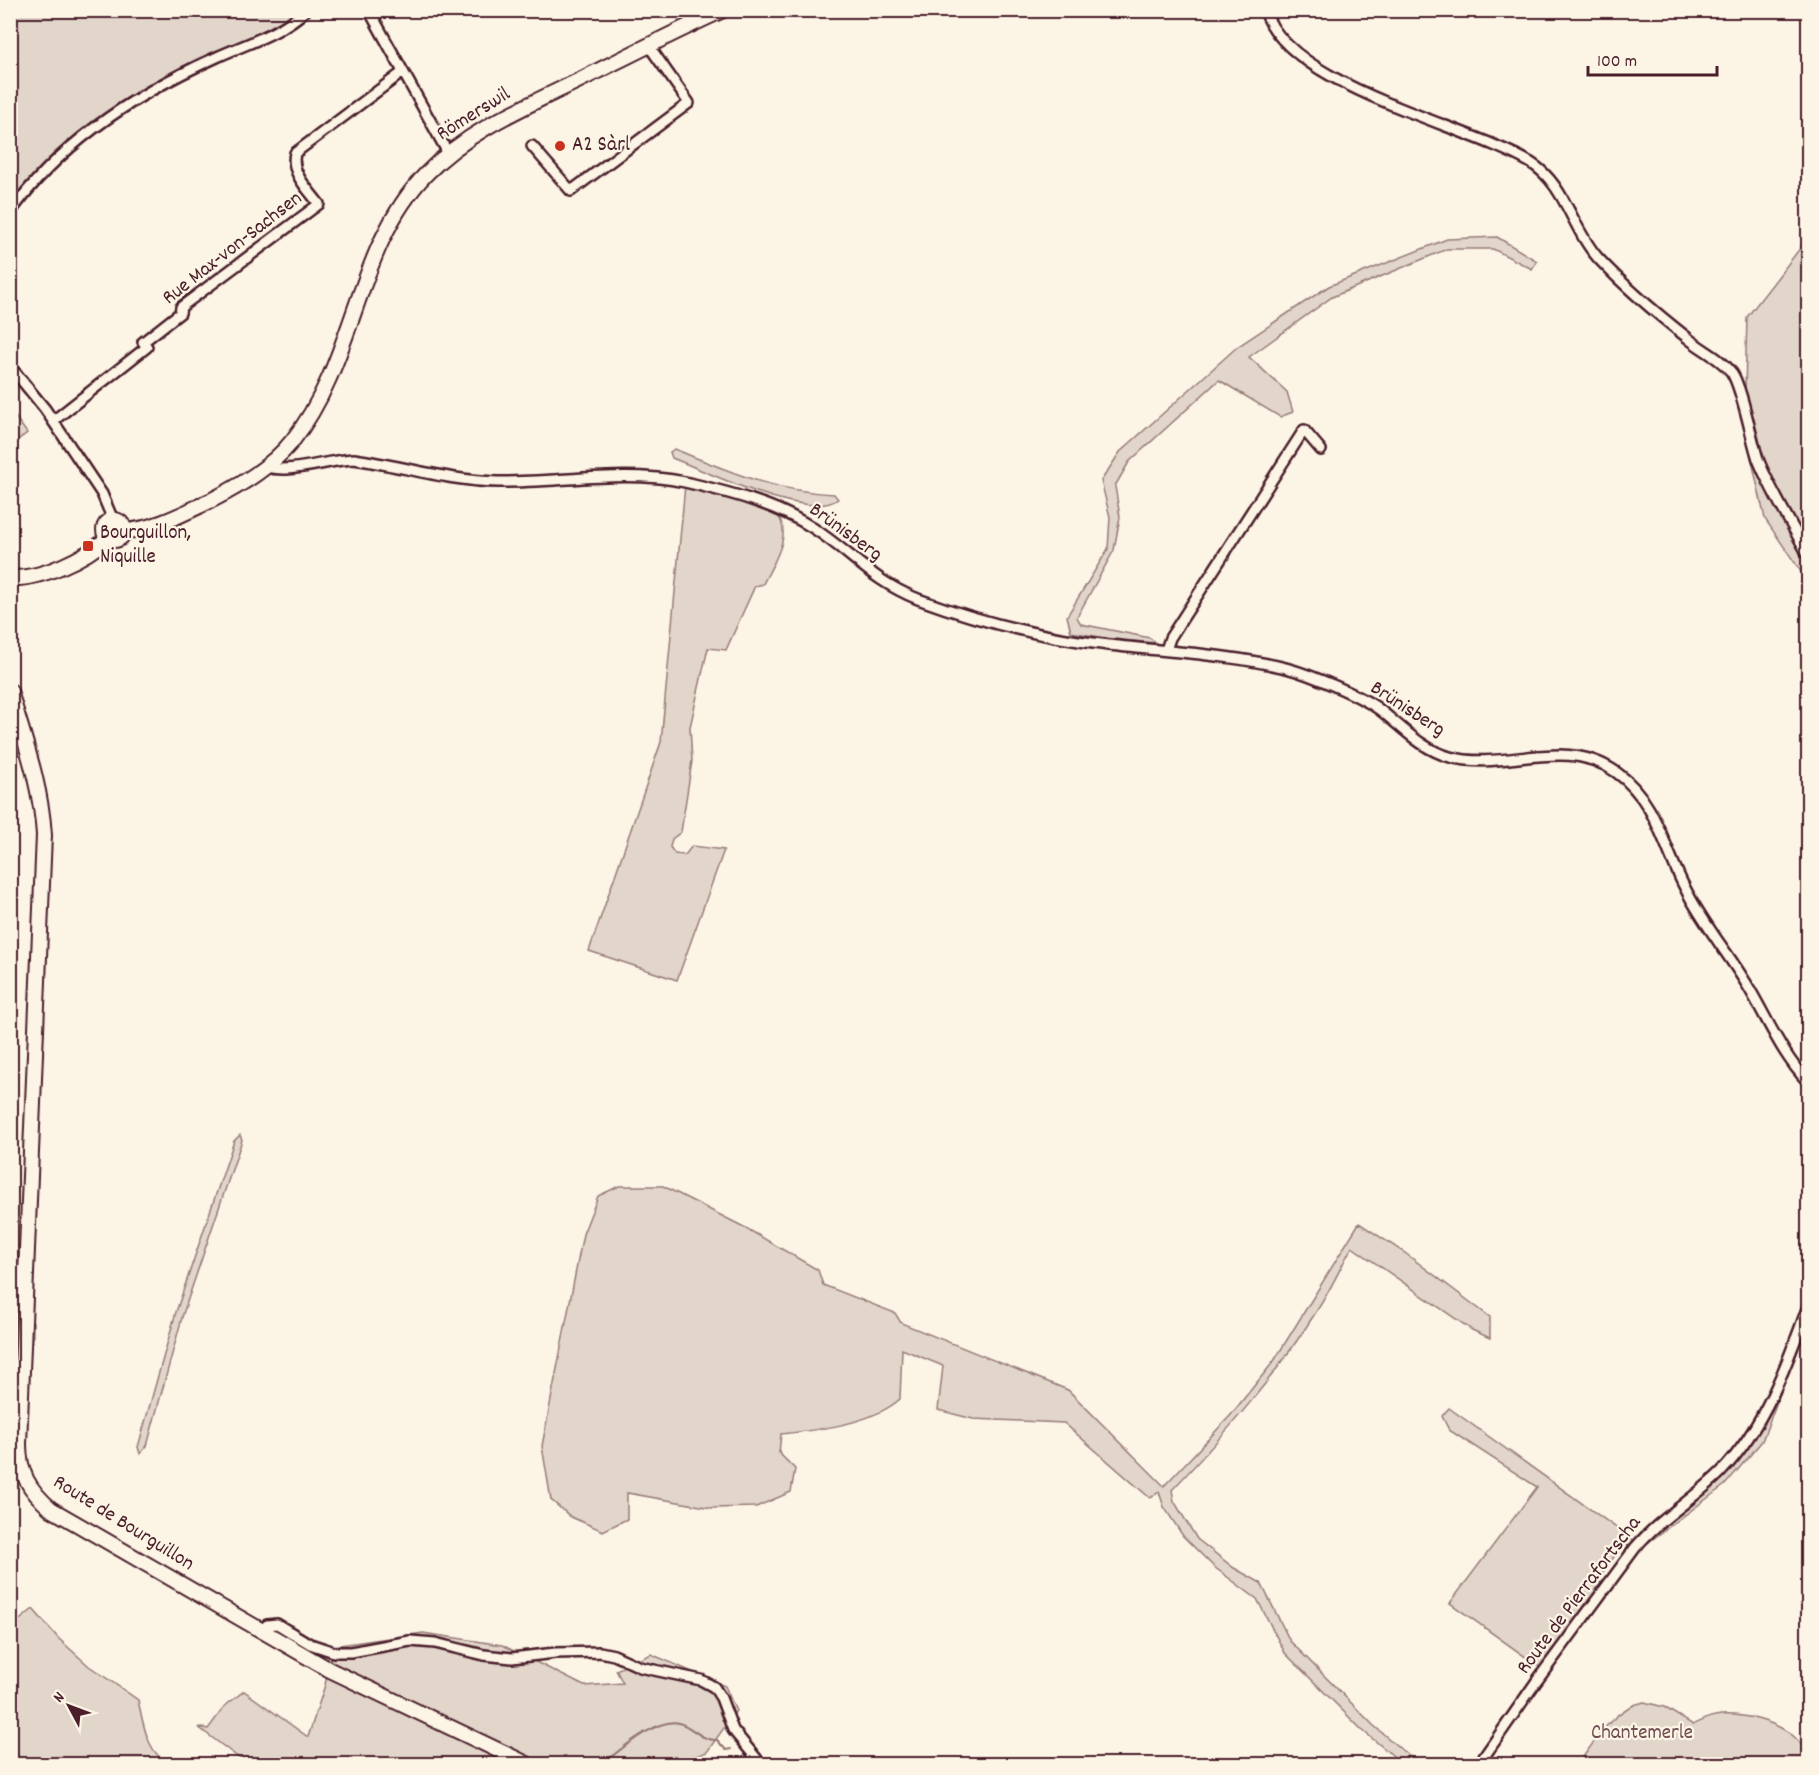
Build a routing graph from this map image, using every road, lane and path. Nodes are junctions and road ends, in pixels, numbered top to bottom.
1 (306, 10) edge
2 (369, 10) edge
3 (723, 10) edge
4 (1265, 11) edge
5 (649, 46) junction
6 (403, 72) junction
7 (532, 146) dead end
8 (448, 153) junction
9 (10, 213) edge
10 (10, 366) edge
11 (53, 421) junction
12 (1321, 450) dead end
13 (266, 467) junction
14 (113, 520) junction
15 (125, 531) junction
16 (108, 538) junction
17 (1809, 555) edge
18 (10, 578) edge
19 (1166, 650) junction
20 (10, 691) edge
21 (1809, 1082) edge
22 (1809, 1306) edge
23 (15, 1472) edge
24 (261, 1632) junction
25 (527, 1764) edge
26 (761, 1764) edge
27 (1479, 1764) edge

1 - 9 street
2 - 6 street
3 - 5 main road, Römerswil
4 - 17 street
5 - 7 street
5 - 8 main road, Römerswil
6 - 8 street
6 - 11 street, Rue Max-von-Sachsen
8 - 13 main road, Römerswil
10 - 11 street
11 - 14 street
12 - 19 street
13 - 15 main road, Römerswil
13 - 19 street, Brünisberg
14 - 15 main road
14 - 16 main road
15 - 16 main road
16 - 18 main road
19 - 21 street, Brünisberg
20 - 23 main road, Route de Bourguillon
22 - 27 street, Route de Pierrafortscha
23 - 24 main road, Route de Bourguillon
24 - 25 main road, Route de Bourguillon
24 - 26 street

